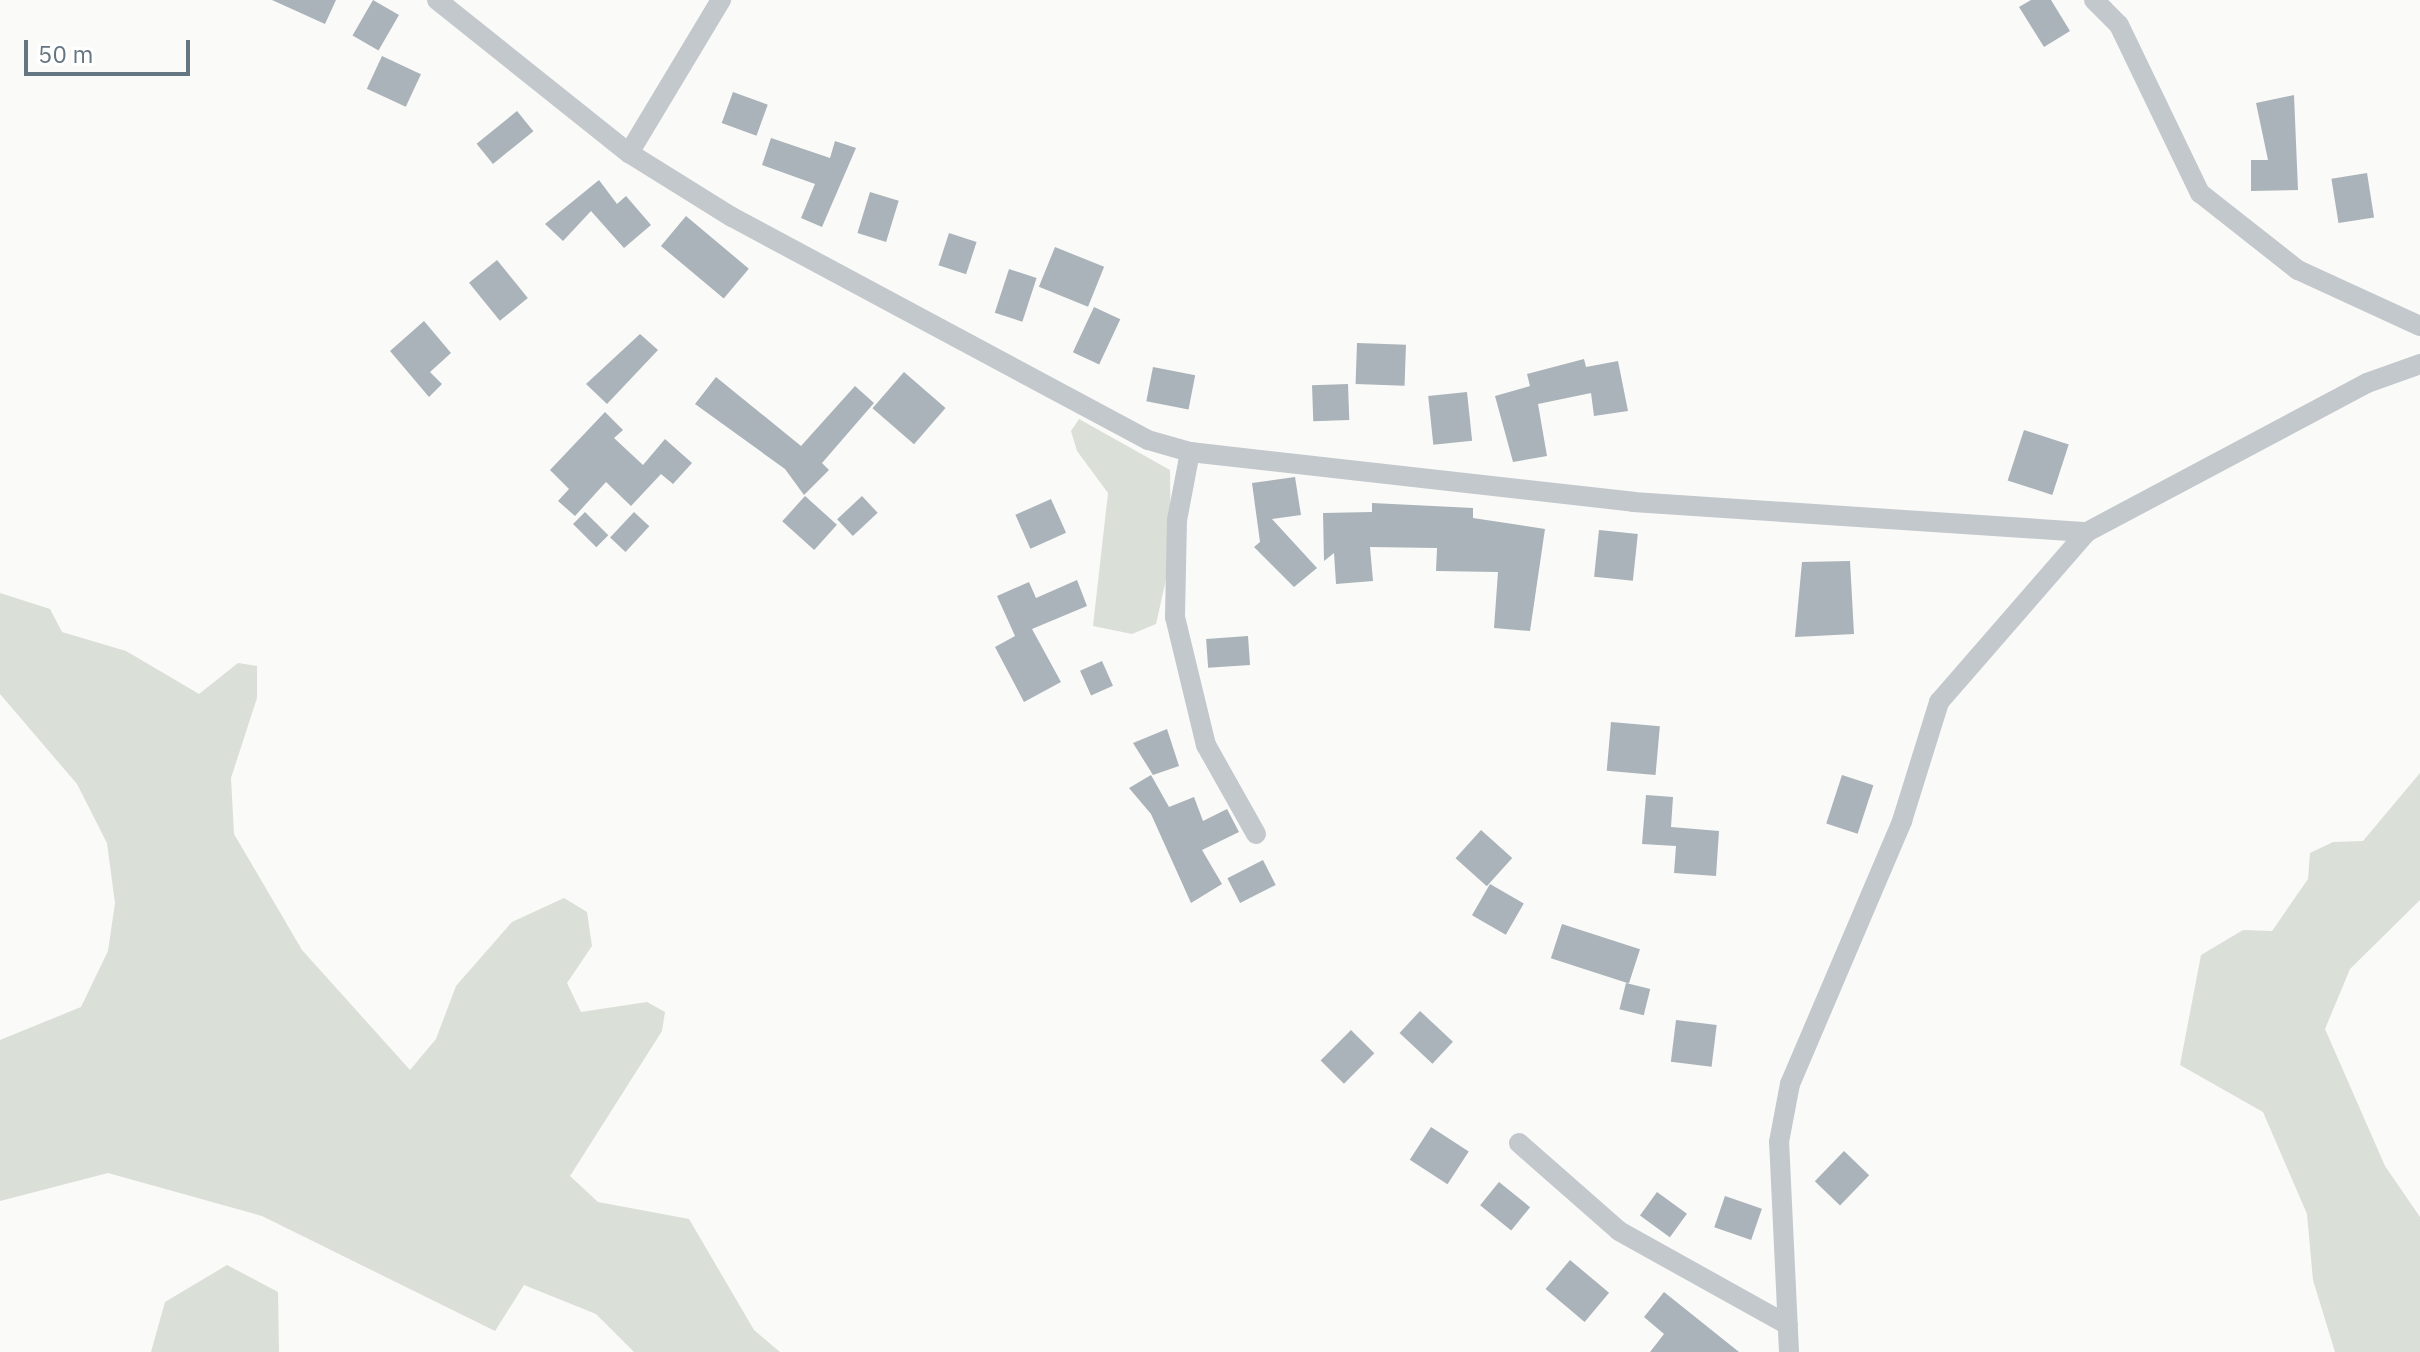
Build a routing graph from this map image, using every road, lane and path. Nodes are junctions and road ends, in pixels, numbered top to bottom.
1 (437, 0) edge
2 (721, 0) edge
3 (2094, 0) edge
4 (629, 153) junction
5 (2420, 326) edge
6 (2420, 364) edge
7 (1190, 452) junction
8 (2087, 532) junction
9 (1256, 834) dead end
10 (1519, 1143) dead end
11 (1788, 1325) junction
12 (1789, 1352) edge

1 - 4 street
2 - 4 street
3 - 5 street
4 - 7 street
6 - 8 street
7 - 8 street
7 - 9 street
8 - 11 street
10 - 11 street
11 - 12 street

